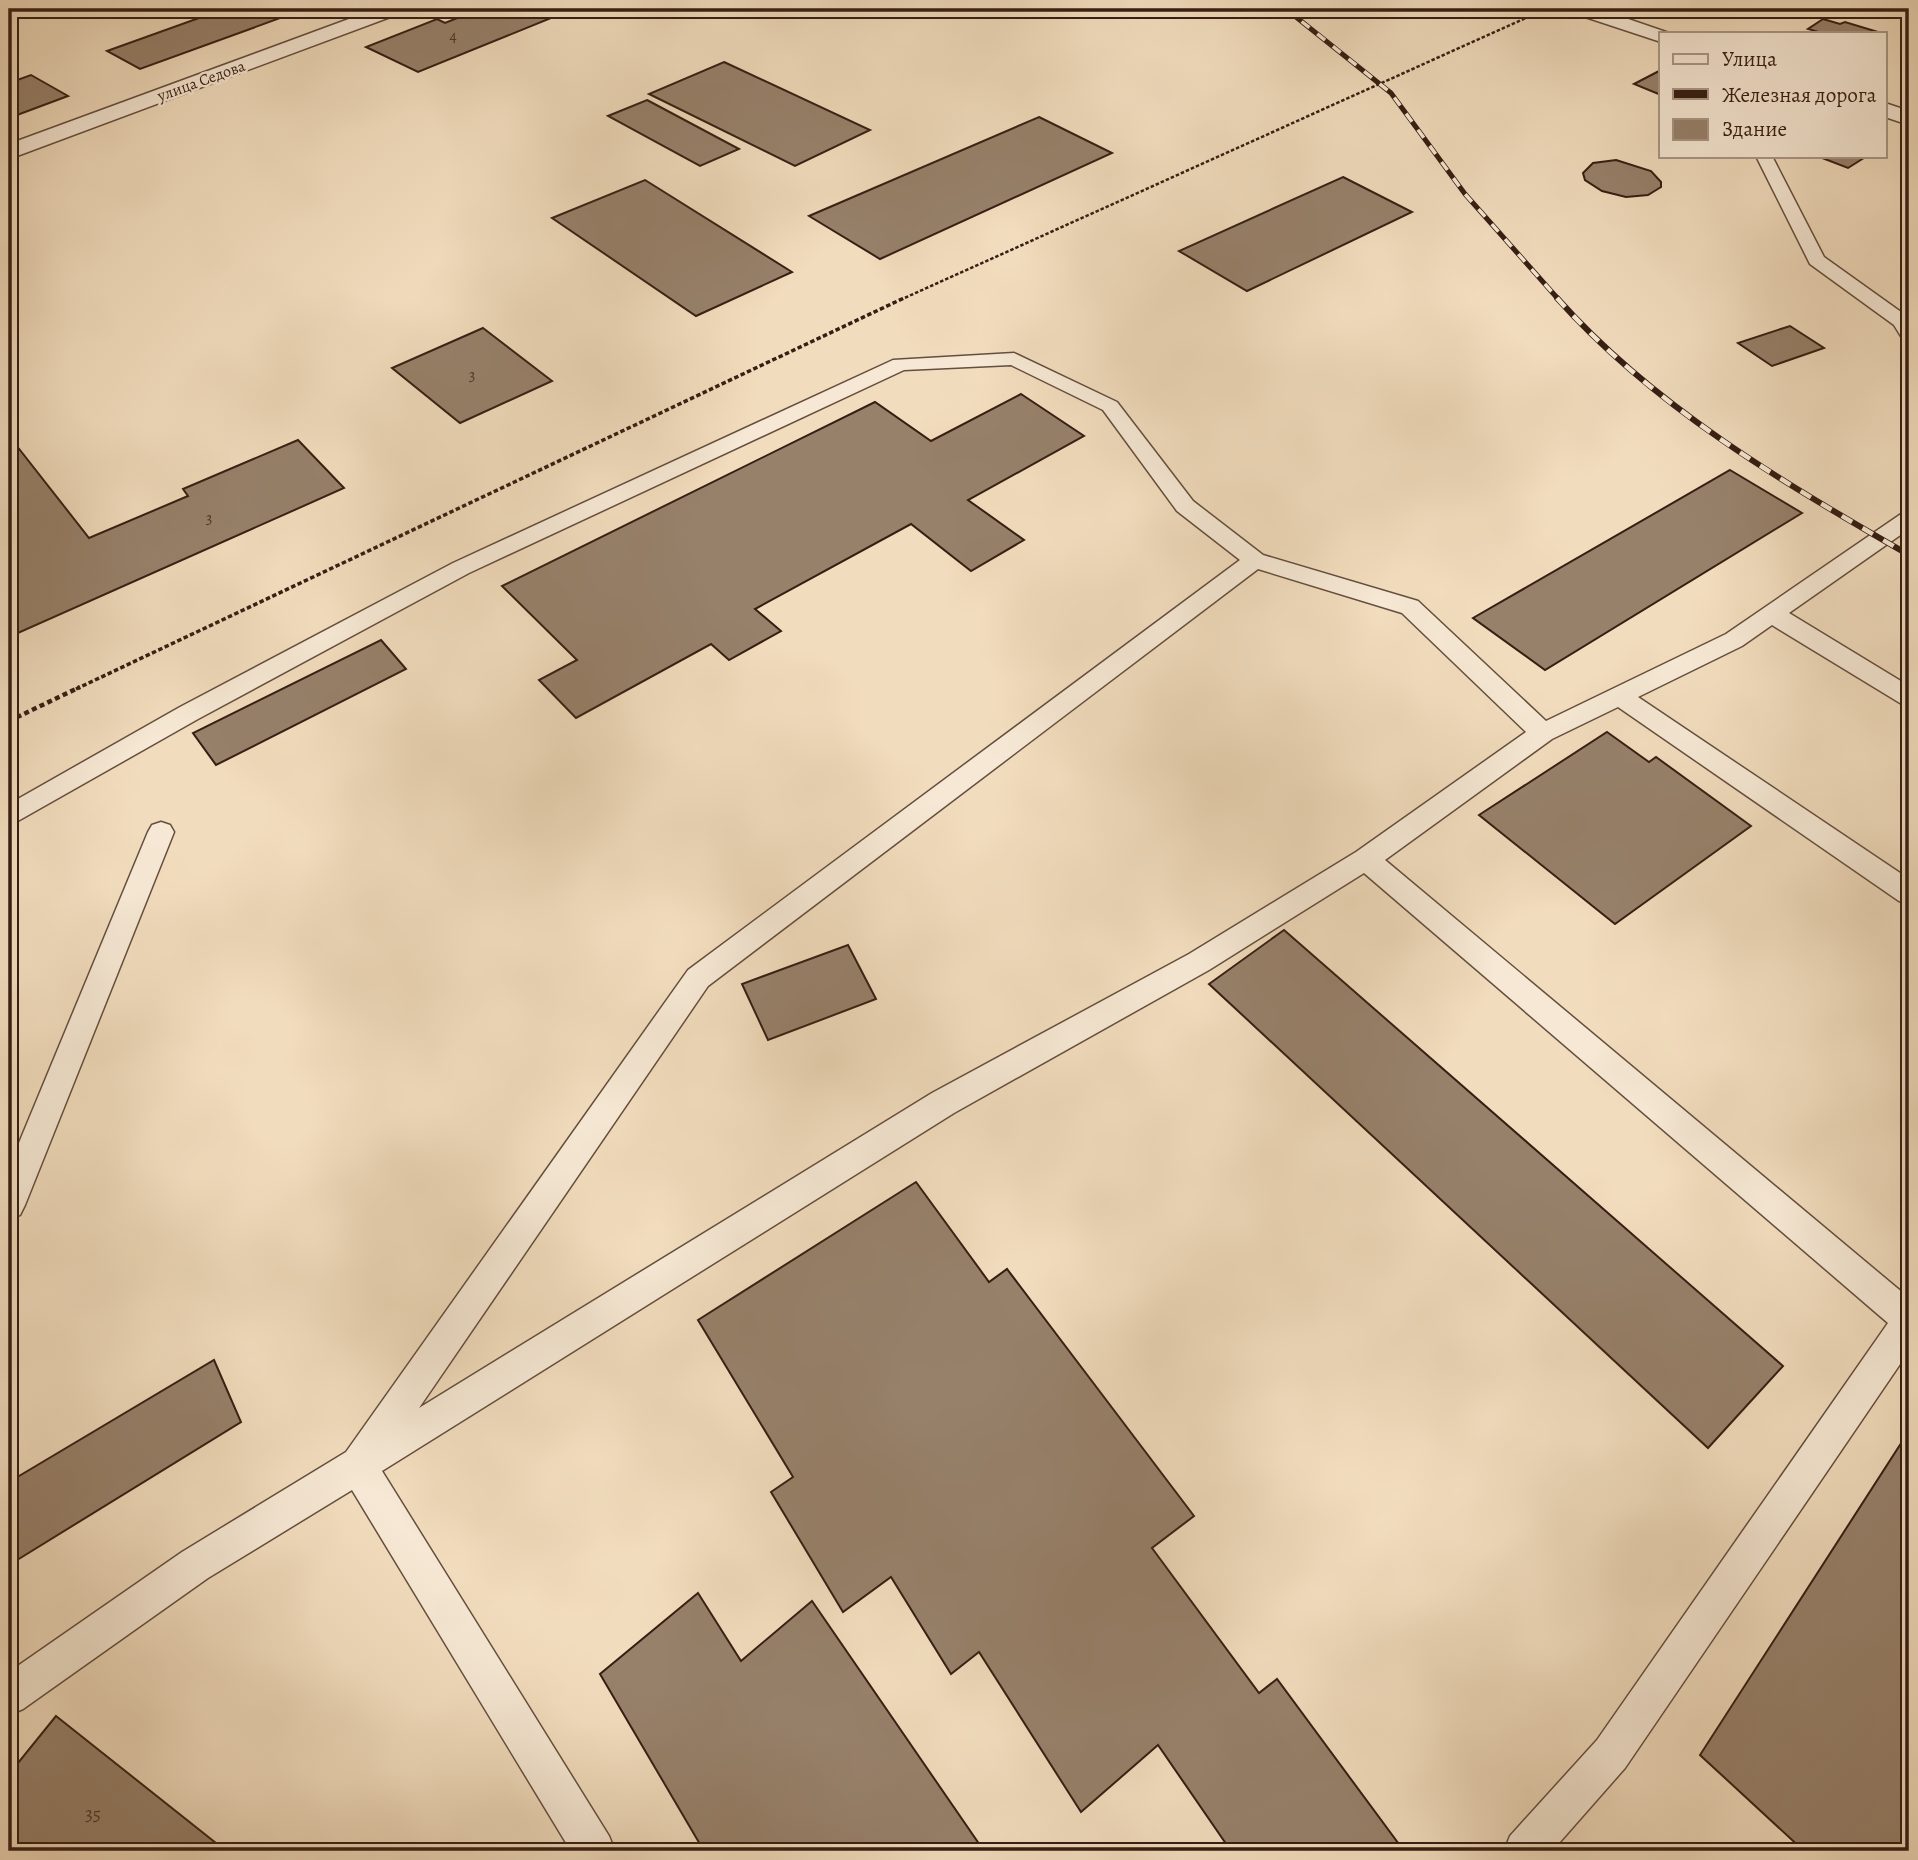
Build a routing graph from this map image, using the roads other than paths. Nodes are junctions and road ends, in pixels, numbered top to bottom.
1 (394, 9) edge
2 (1580, 9) edge
3 (1659, 35) edge
4 (1886, 110) edge
5 (1909, 118) edge
6 (9, 152) edge
7 (1765, 158) edge
8 (1909, 334) edge
9 (1909, 519) edge
10 (1255, 560) junction
11 (1772, 614) junction
12 (1619, 695) junction
13 (1909, 697) edge
14 (1543, 733) junction
15 (9, 816) edge
16 (161, 832) dead end
17 (1366, 859) junction
18 (1909, 893) edge
19 (9, 1205) edge
20 (1909, 1320) edge
21 (358, 1466) junction
22 (9, 1695) edge
23 (594, 1851) edge
24 (1525, 1851) edge

1 - 6 street, улица Седова
2 - 3 street
4 - 5 street
7 - 8 lane
9 - 11 lane
10 - 14 lane
10 - 15 lane
10 - 21 lane
11 - 12 lane
11 - 13 lane
12 - 14 lane
12 - 18 lane
14 - 17 lane
16 - 19 lane
17 - 20 lane
17 - 21 lane
20 - 24 lane
21 - 22 lane
21 - 23 lane

